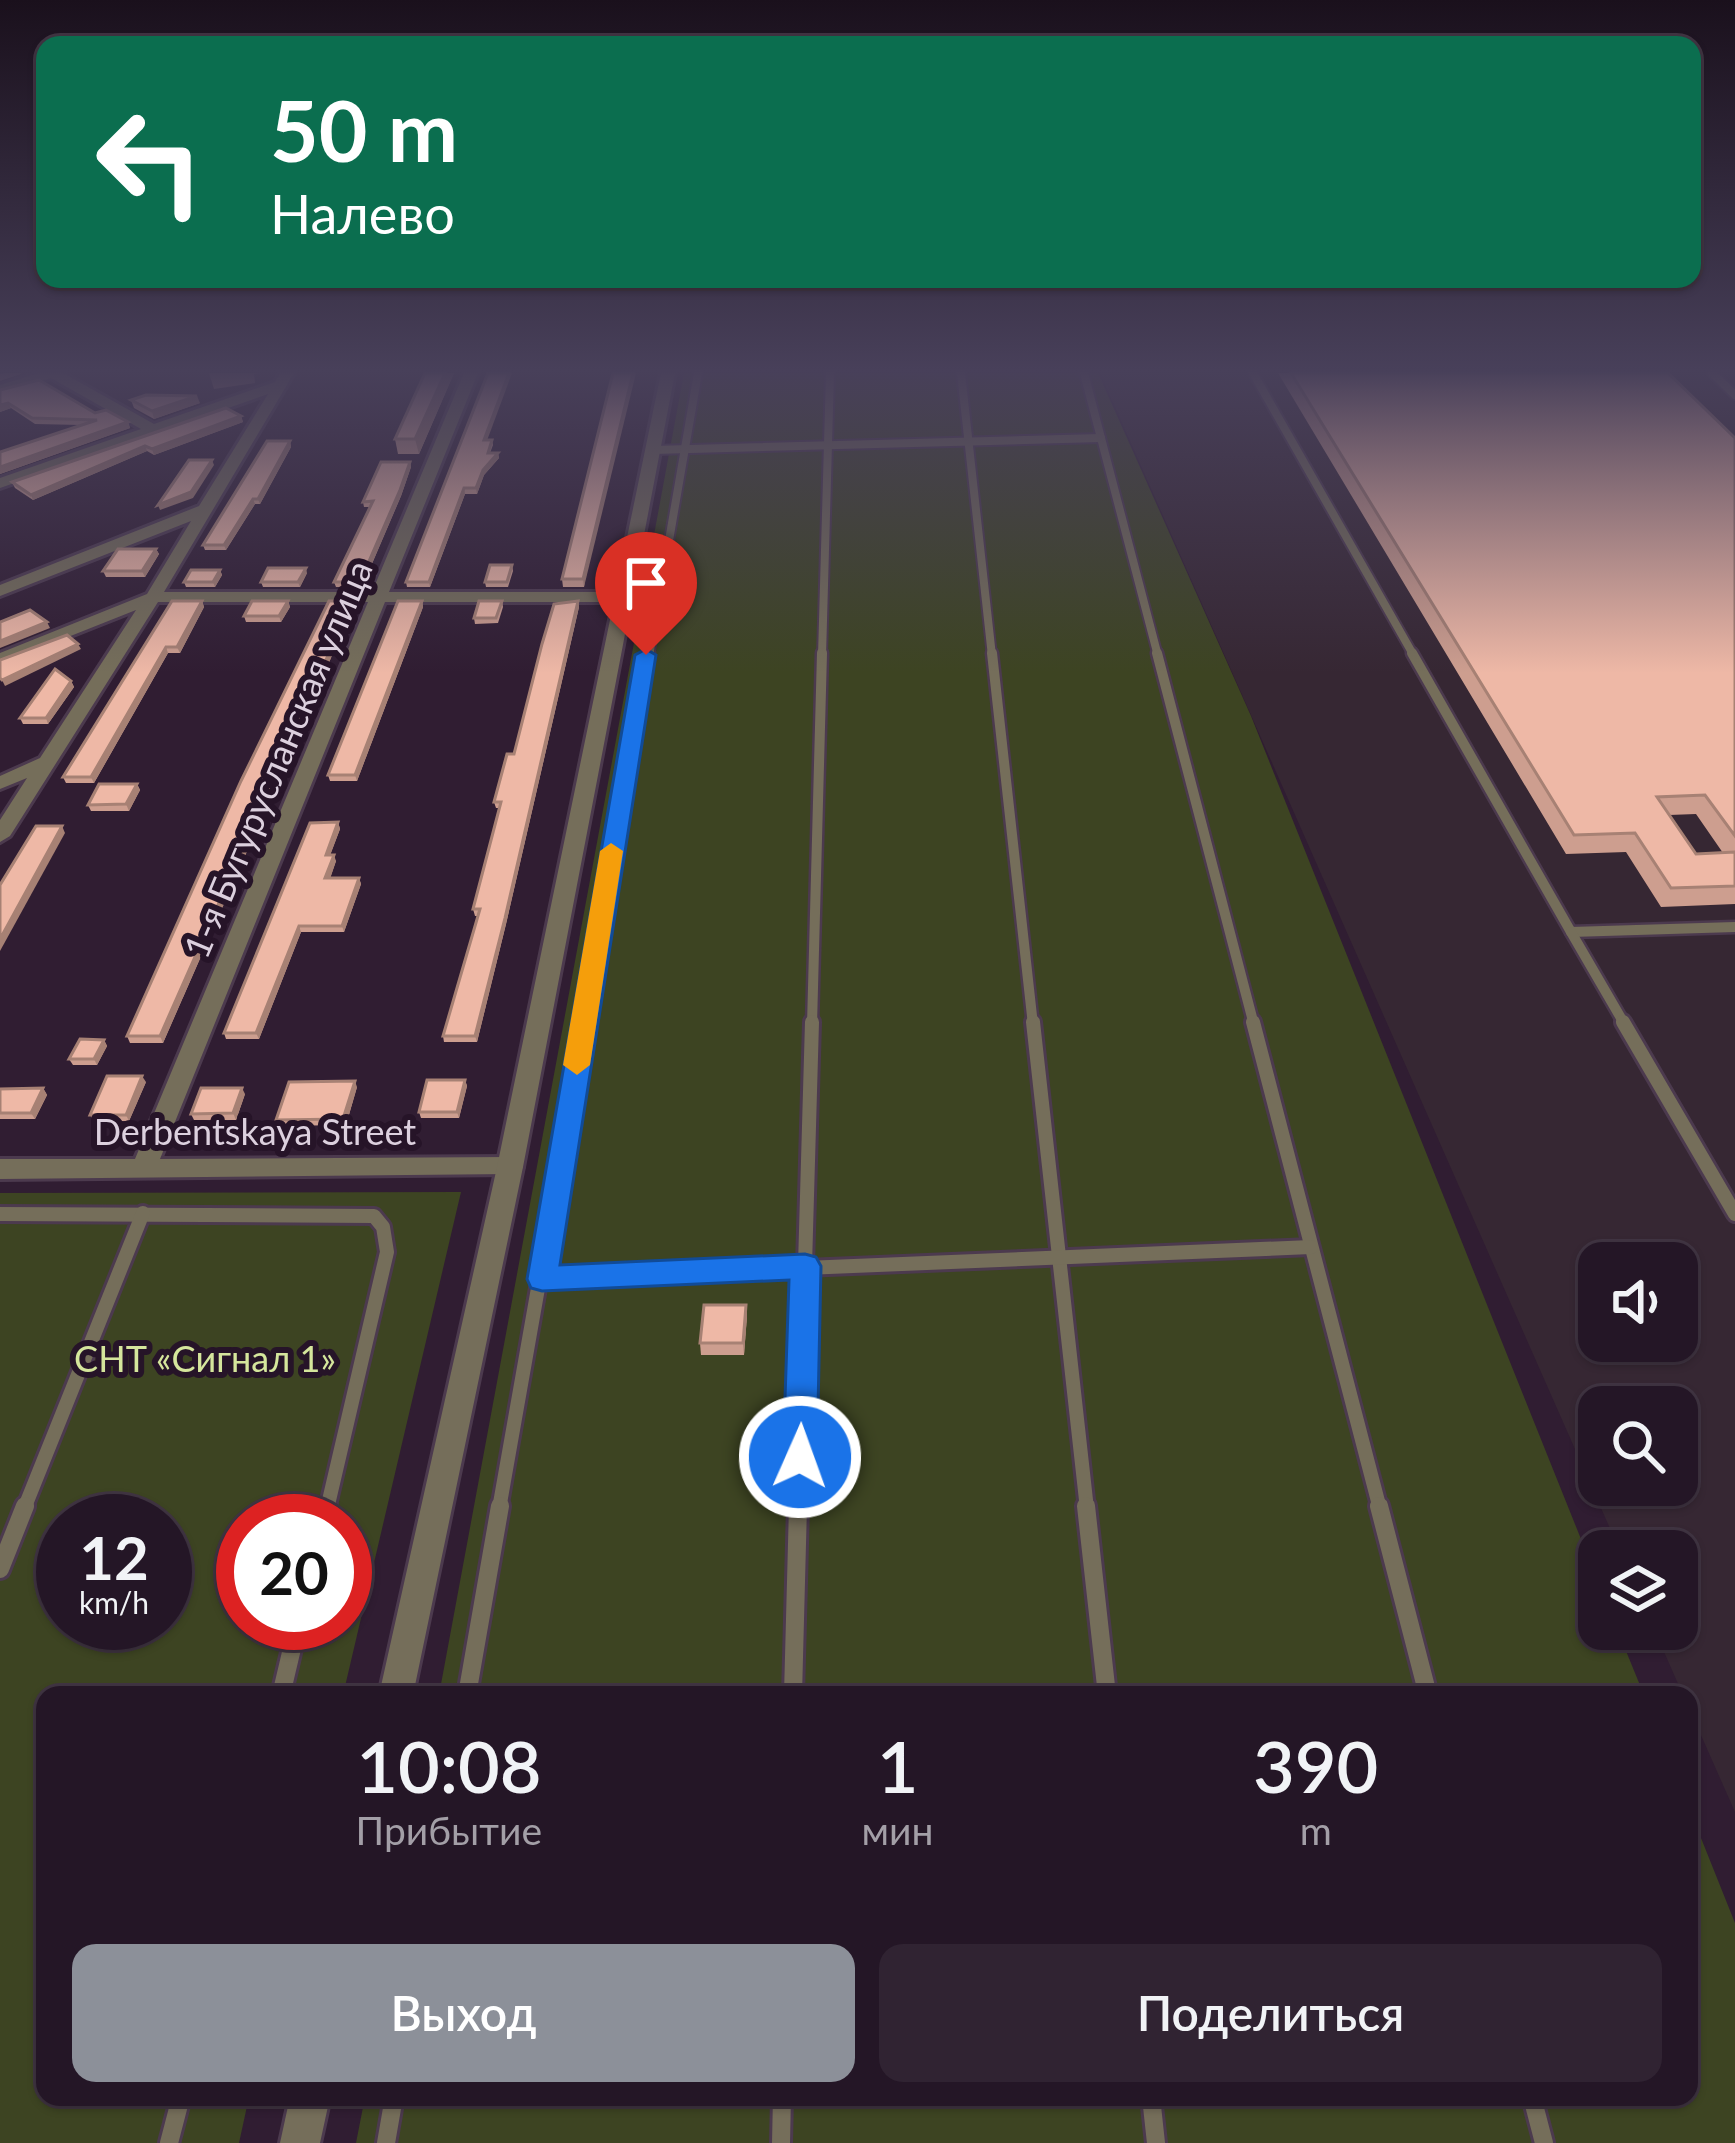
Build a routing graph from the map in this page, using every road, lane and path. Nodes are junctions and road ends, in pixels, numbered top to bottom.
1 (227, 473) edge
2 (431, 473) edge
3 (649, 473) edge
4 (680, 473) edge
5 (828, 473) edge
6 (973, 473) edge
7 (1110, 473) edge
8 (1310, 473) edge
9 (204, 510) junction
10 (0, 591) edge
11 (153, 597) junction
12 (382, 597) junction
13 (625, 597) junction
14 (0, 659) edge
15 (46, 762) junction
16 (0, 783) edge
17 (0, 836) edge
18 (1735, 927) edge
19 (1571, 932) junction
20 (509, 1167) junction
21 (0, 1169) edge
22 (143, 1169) junction
23 (143, 1213) junction
24 (0, 1214) edge
25 (1735, 1214) edge
26 (1311, 1247) junction
27 (1059, 1254) junction
28 (805, 1266) junction
29 (542, 1279) junction
30 (330, 1494) edge
31 (0, 1569) edge
32 (291, 1650) edge
33 (282, 1686) edge
34 (398, 1686) edge
35 (469, 1686) edge
36 (793, 1686) edge
37 (1106, 1686) edge
38 (1426, 1686) edge
39 (179, 2106) edge
40 (308, 2106) edge
41 (392, 2106) edge
42 (782, 2106) edge
43 (1151, 2106) edge
44 (1534, 2106) edge
45 (169, 2143) edge
46 (300, 2143) edge
47 (386, 2143) edge
48 (781, 2143) edge
49 (1156, 2143) edge
50 (1544, 2143) edge

1 - 9 street
2 - 12 street, 1-я Бугурусланская улица
3 - 13 street
4 - 29 lane
5 - 28 lane
6 - 27 lane
7 - 26 lane
8 - 19 lane
9 - 10 street
9 - 11 street
11 - 12 street
11 - 14 street
11 - 15 street
12 - 13 street
12 - 22 street, 1-я Бугурусланская улица
13 - 20 street
15 - 16 street
15 - 17 street
18 - 19 lane
19 - 25 lane
20 - 22 street, Derbentskaya Street
20 - 34 street
21 - 22 street, Derbentskaya Street
23 - 24 lane
23 - 30 lane
23 - 31 lane
26 - 27 lane
26 - 38 lane
27 - 28 lane
27 - 37 lane
28 - 29 lane
28 - 36 lane
29 - 35 lane
32 - 33 lane
39 - 45 lane
40 - 46 street
41 - 47 lane
42 - 48 lane
43 - 49 lane
44 - 50 lane

